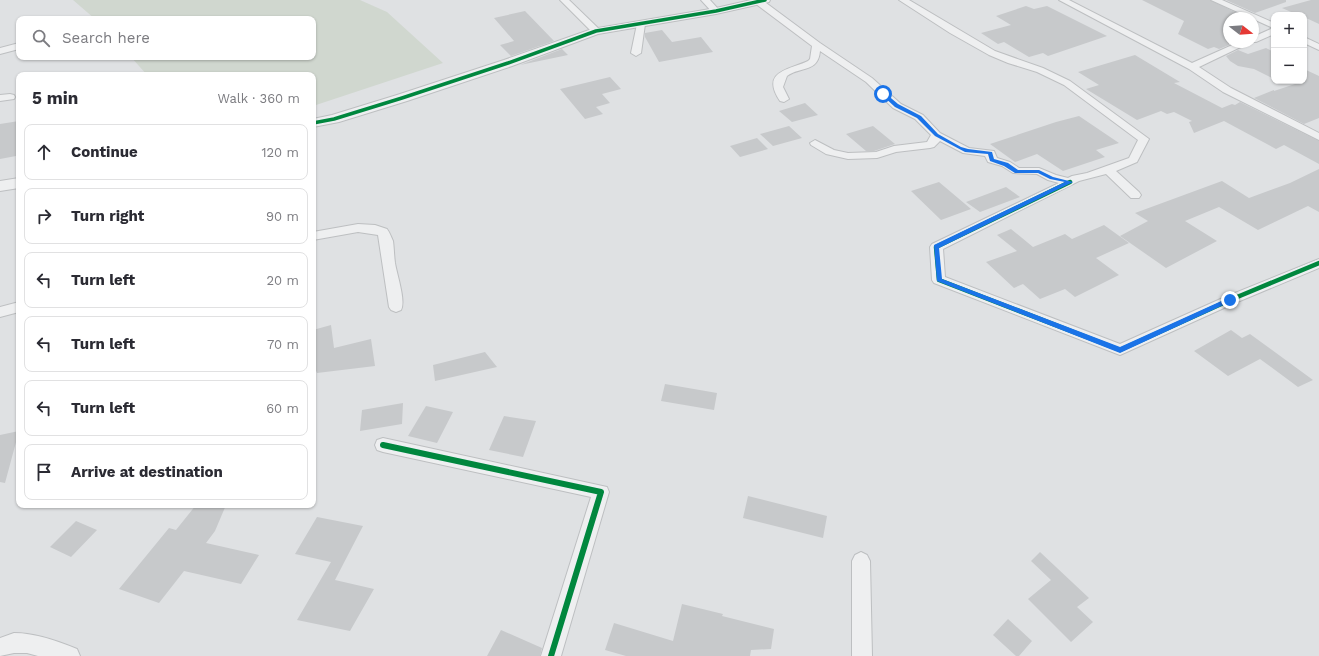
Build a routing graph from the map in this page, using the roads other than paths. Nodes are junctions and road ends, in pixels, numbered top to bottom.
1 (564, 0) edge
2 (705, 0) edge
3 (903, 0) edge
4 (1062, 0) edge
5 (1215, 0) edge
6 (762, 1) edge
7 (716, 11) junction
8 (641, 24) junction
9 (1271, 25) edge
10 (596, 31) junction
11 (1271, 32) edge
12 (1259, 37) edge
13 (1307, 41) edge
14 (817, 45) junction
15 (16, 47) edge
16 (1319, 47) edge
17 (1233, 48) edge
18 (0, 51) edge
19 (636, 53) dead end
20 (1192, 67) junction
21 (784, 99) dead end
22 (316, 122) edge
23 (936, 135) junction
24 (1319, 136) edge
25 (815, 143) dead end
26 (1108, 170) junction
27 (1070, 182) junction
28 (16, 183) edge
29 (0, 186) edge
30 (1135, 195) dead end
31 (316, 236) edge
32 (1319, 263) edge
33 (396, 307) dead end
34 (16, 308) edge
35 (0, 312) edge
36 (383, 445) dead end
37 (861, 561) dead end
38 (0, 648) edge
39 (70, 656) edge
40 (551, 656) edge
41 (862, 656) edge

1 - 10 street
2 - 7 street
3 - 26 street
4 - 20 street
5 - 9 street
6 - 7 street
6 - 14 street
7 - 8 street
8 - 10 street
8 - 19 street
10 - 22 street
11 - 12 street
13 - 16 street
14 - 21 street
14 - 23 street
15 - 18 street
17 - 20 street
20 - 24 street
23 - 25 street
23 - 27 street
26 - 27 street
26 - 30 street
27 - 32 street
28 - 29 street
31 - 33 street
34 - 35 street
36 - 40 street
37 - 41 street
38 - 39 street

